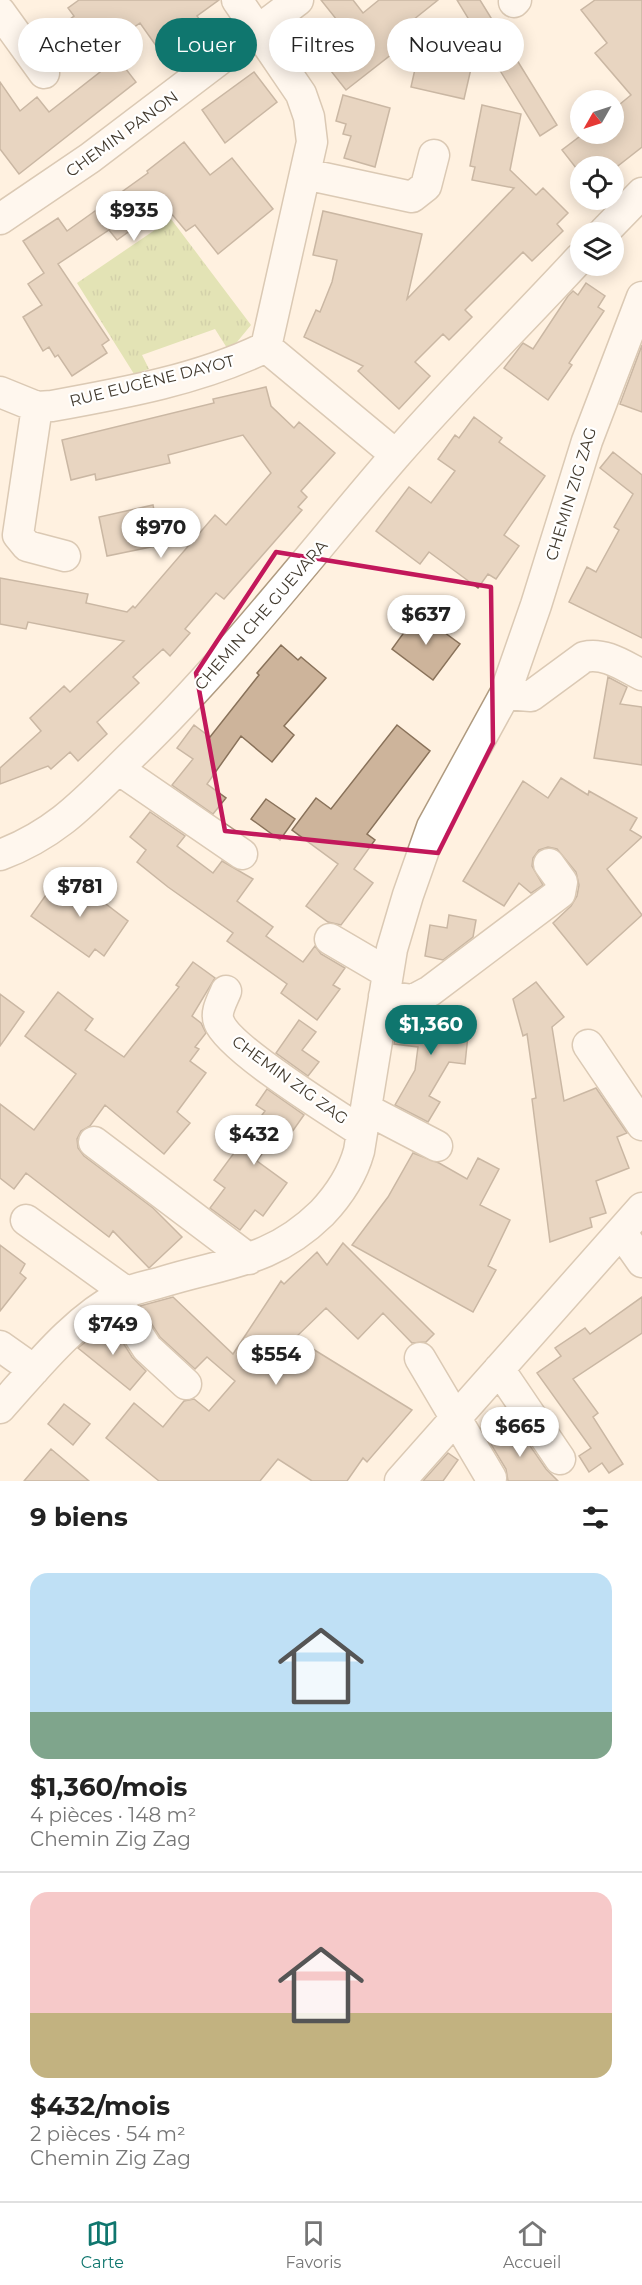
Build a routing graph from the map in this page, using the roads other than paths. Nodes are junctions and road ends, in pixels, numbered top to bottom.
1 (237, 0) edge
2 (298, 0) edge
3 (0, 12) edge
4 (259, 32) junction
5 (44, 74) dead end
6 (434, 154) dead end
7 (306, 174) junction
8 (642, 193) edge
9 (0, 219) edge
10 (614, 222) edge
11 (570, 269) edge
12 (642, 297) edge
13 (267, 347) junction
14 (0, 392) edge
15 (37, 406) junction
16 (396, 455) junction
17 (65, 556) dead end
18 (642, 675) edge
19 (505, 694) junction
20 (118, 769) junction
21 (242, 854) dead end
22 (0, 855) edge
23 (549, 864) dead end
24 (330, 939) dead end
25 (386, 985) junction
26 (226, 992) dead end
27 (588, 1045) dead end
28 (364, 1120) junction
29 (642, 1125) edge
30 (94, 1142) dead end
31 (437, 1146) dead end
32 (642, 1208) edge
33 (26, 1220) dead end
34 (621, 1232) junction
35 (249, 1259) junction
36 (642, 1262) edge
37 (120, 1295) junction
38 (0, 1346) edge
39 (420, 1358) dead end
40 (34, 1370) junction
41 (493, 1376) junction
42 (186, 1384) dead end
43 (0, 1408) edge
44 (511, 1419) dead end
45 (454, 1420) junction
46 (560, 1459) dead end
47 (491, 1478) dead end
48 (400, 1481) edge

1 - 4 street
2 - 4 street, CHEMIN PANON
3 - 5 street
4 - 7 street
4 - 9 street, CHEMIN PANON
6 - 7 street
7 - 13 street
8 - 10 street
11 - 16 street, CHEMIN CHE GUEVARA
12 - 19 street, CHEMIN ZIG ZAG
13 - 15 street, RUE EUGÈNE DAYOT
13 - 16 street
14 - 15 street, RUE EUGÈNE DAYOT
15 - 17 street
16 - 20 street, CHEMIN CHE GUEVARA
18 - 19 street
19 - 25 street, CHEMIN ZIG ZAG
20 - 21 street
20 - 22 street, CHEMIN CHE GUEVARA
23 - 25 street
24 - 25 street
25 - 28 street, CHEMIN ZIG ZAG
26 - 28 street, CHEMIN ZIG ZAG
27 - 29 street
28 - 31 street, CHEMIN ZIG ZAG
28 - 35 street, CHEMIN ZIG ZAG
30 - 35 street
32 - 34 street
33 - 37 street
34 - 36 street
34 - 41 street
35 - 37 street, CHEMIN ZIG ZAG
37 - 40 street, CHEMIN ZIG ZAG
37 - 42 street
38 - 40 street
39 - 45 street
40 - 43 street, CHEMIN ZIG ZAG
41 - 44 street
41 - 45 street
41 - 46 street
45 - 47 street
45 - 48 street

